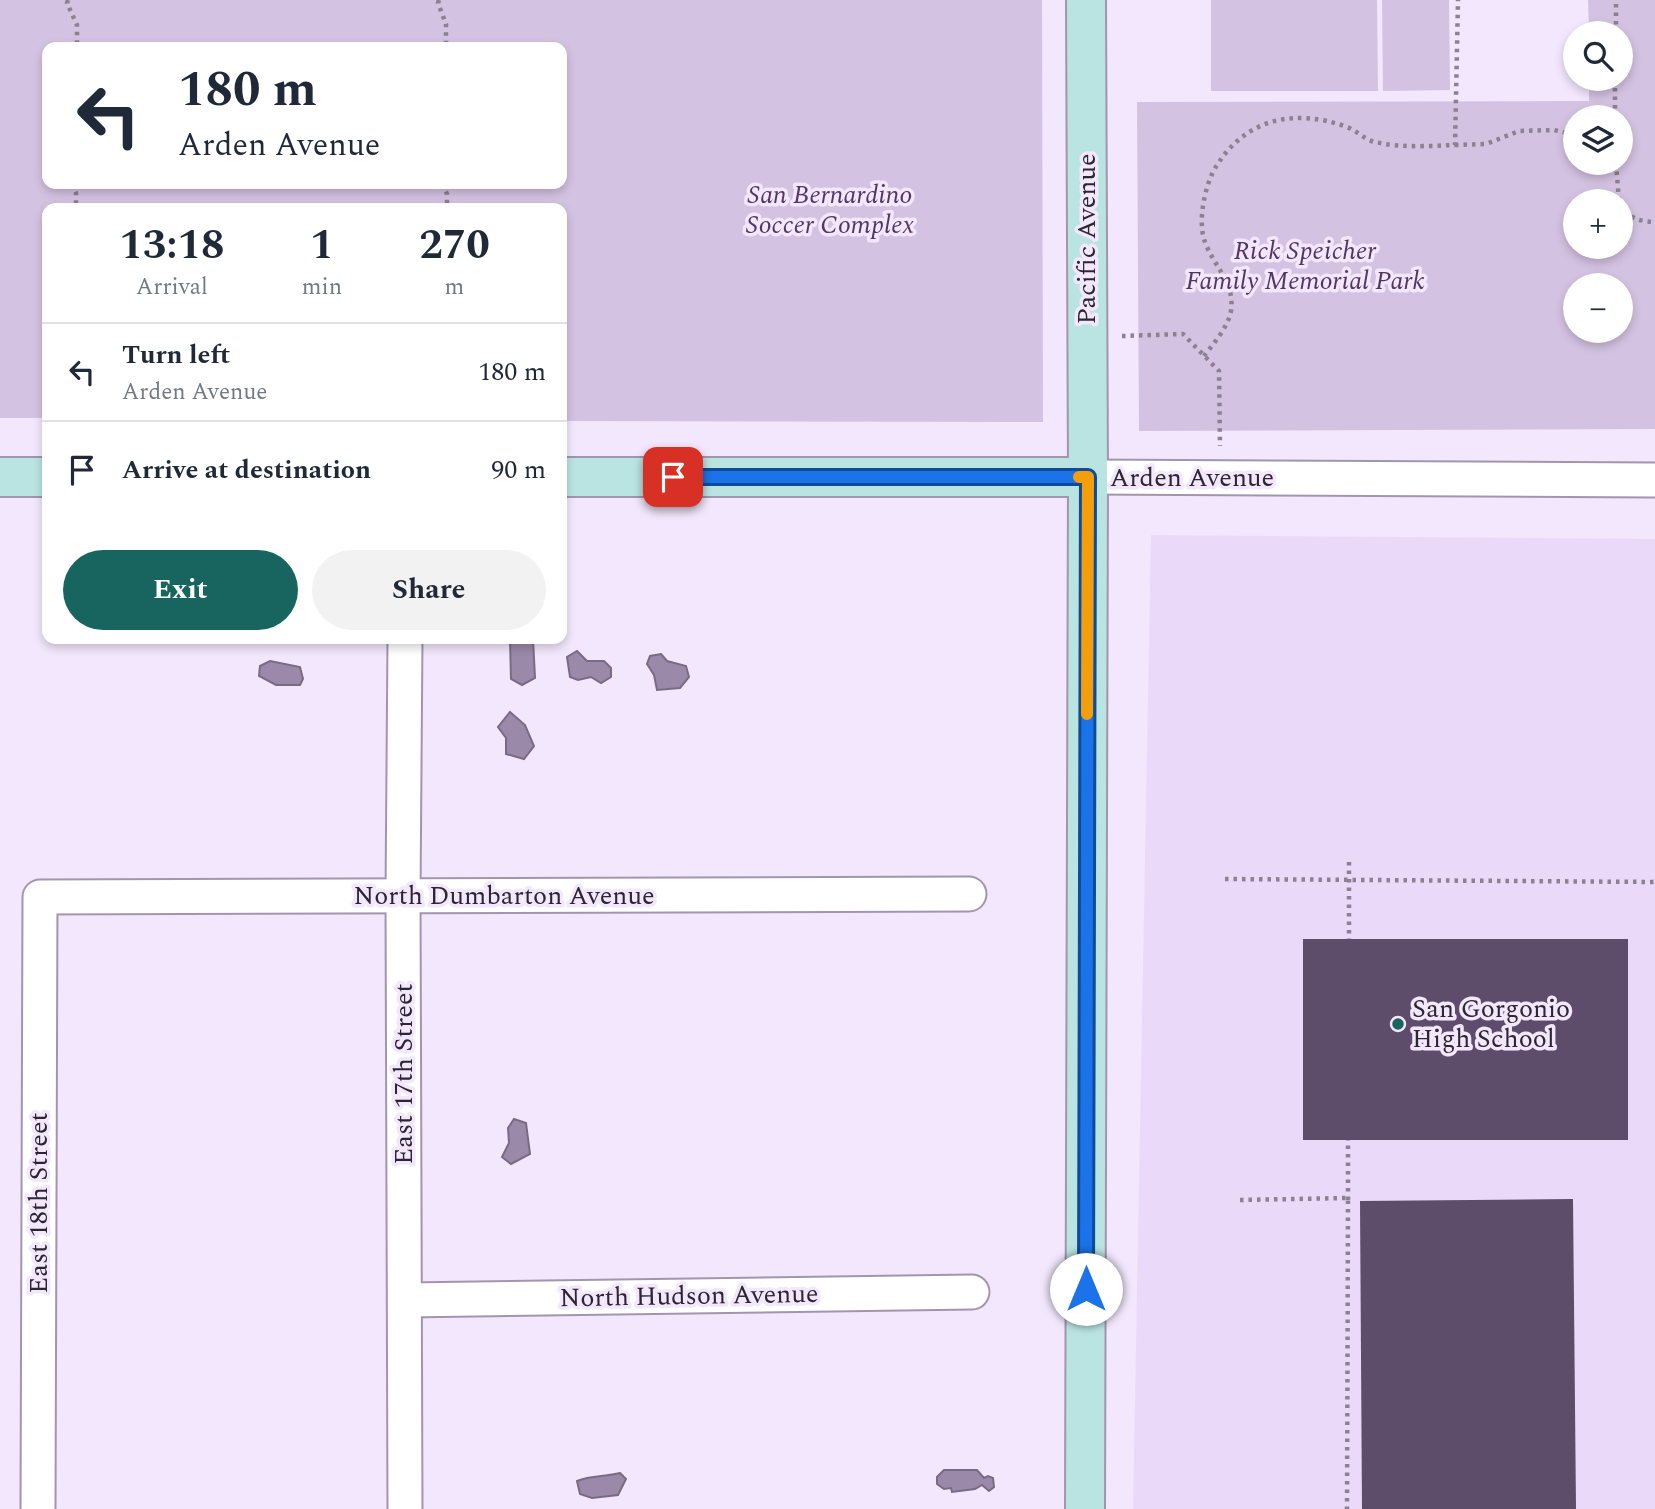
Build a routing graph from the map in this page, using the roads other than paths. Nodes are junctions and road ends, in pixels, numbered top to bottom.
1 (1086, 0) edge
2 (0, 477) edge
3 (42, 477) edge
4 (567, 477) edge
5 (1088, 477) junction
6 (1655, 480) edge
7 (405, 644) edge
8 (969, 894) dead end
9 (403, 896) junction
10 (40, 897) joint
11 (972, 1292) dead end
12 (406, 1300) junction
13 (38, 1509) edge
14 (405, 1509) edge
15 (1085, 1509) edge

1 - 5 street, Pacific Avenue
2 - 3 street
4 - 5 street, Arden Avenue
5 - 6 street, Arden Avenue
5 - 15 street, Pacific Avenue
7 - 9 street, East 17th Street
8 - 9 street, North Dumbarton Avenue
9 - 10 street, North Dumbarton Avenue
9 - 12 street, East 17th Street
10 - 13 street, East 18th Street
11 - 12 street, North Hudson Avenue
12 - 14 street, East 17th Street

